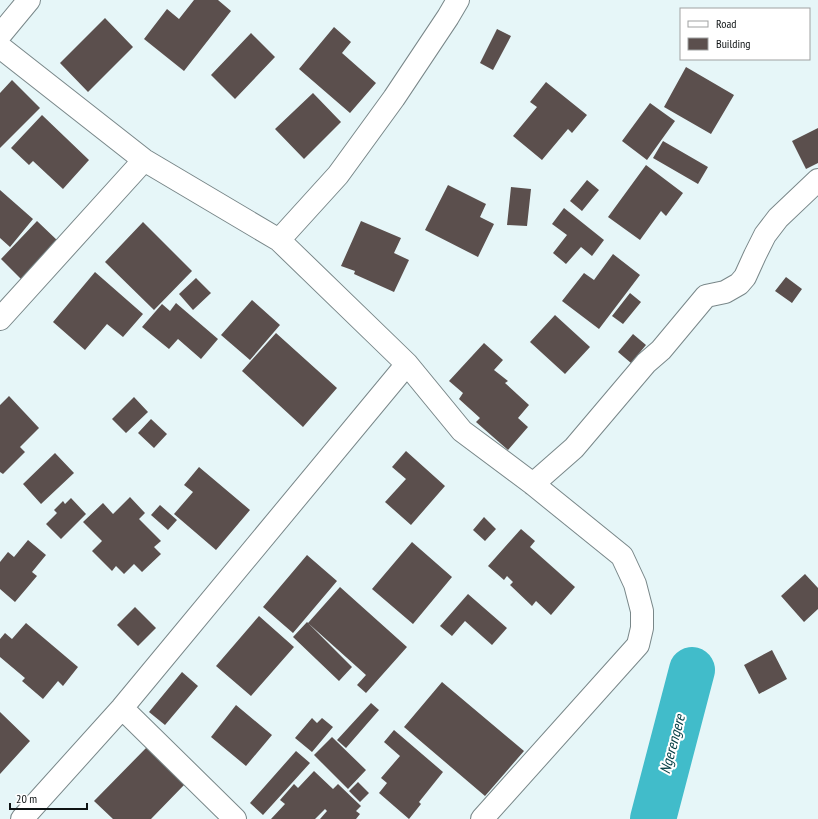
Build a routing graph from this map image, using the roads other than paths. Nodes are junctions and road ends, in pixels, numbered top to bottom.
1 (29, 0) edge
2 (458, 0) edge
3 (0, 35) edge
4 (0, 46) edge
5 (144, 160) junction
6 (818, 180) edge
7 (279, 240) junction
8 (0, 319) edge
9 (407, 364) junction
10 (533, 484) junction
11 (122, 708) junction
12 (22, 819) edge
13 (235, 819) edge
14 (482, 819) edge

1 - 3 street
2 - 7 street
4 - 5 street
5 - 7 street
5 - 8 street
6 - 10 street
7 - 9 street
9 - 10 street
9 - 11 street
10 - 14 street
11 - 12 street
11 - 13 street

